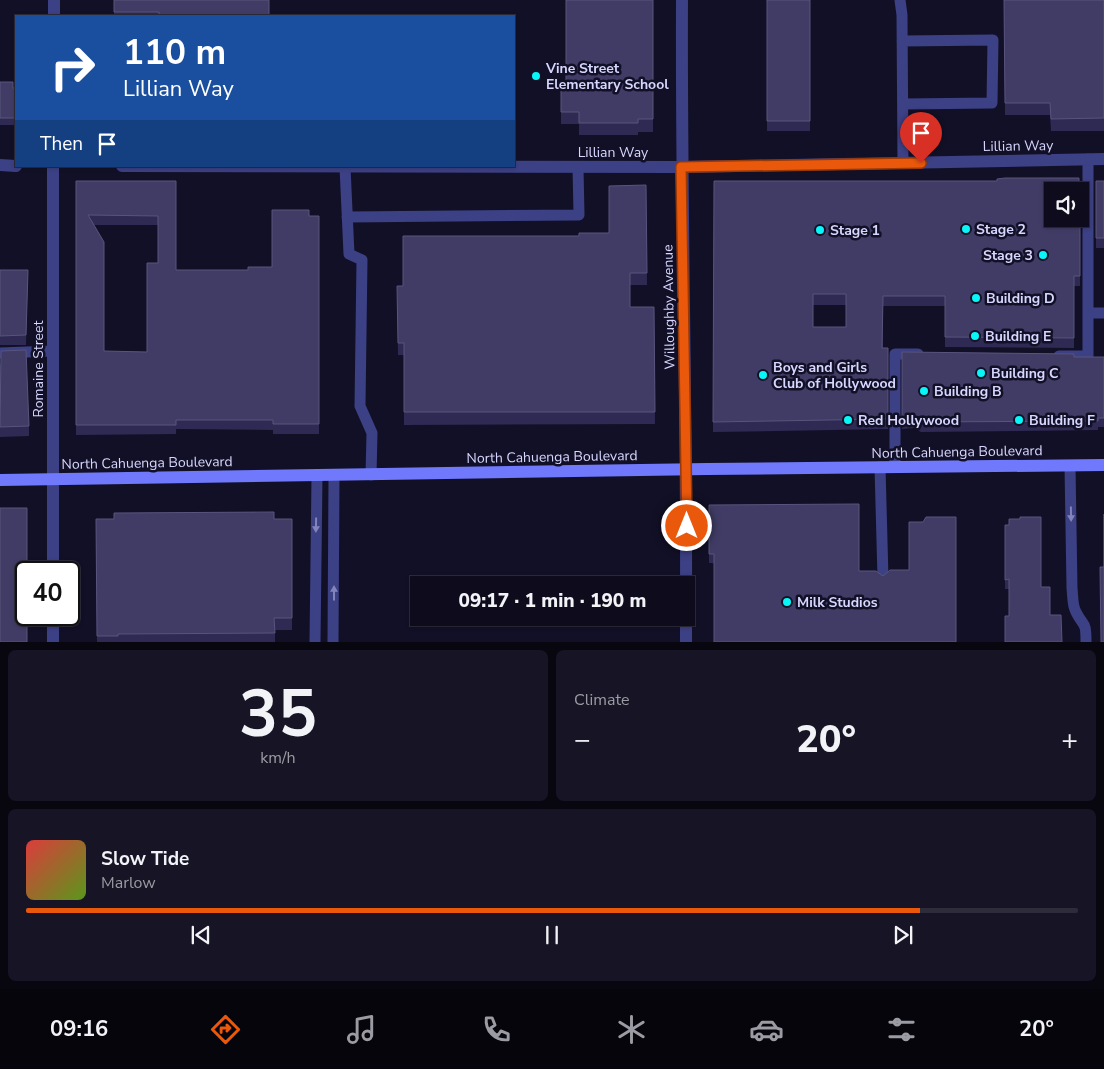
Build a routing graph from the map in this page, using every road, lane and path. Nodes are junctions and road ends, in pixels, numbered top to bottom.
1 (54, 0) edge
2 (682, 0) edge
3 (900, 0) edge
4 (54, 15) edge
5 (902, 41) junction
6 (903, 104) junction
7 (1088, 159) junction
8 (1104, 159) edge
9 (903, 163) junction
10 (0, 165) edge
11 (15, 166) edge
12 (53, 167) edge
13 (346, 167) edge
14 (578, 167) junction
15 (681, 167) junction
16 (347, 216) junction
17 (1088, 313) junction
18 (1104, 313) edge
19 (53, 351) junction
20 (0, 353) edge
21 (933, 354) edge
22 (1049, 356) edge
23 (1104, 465) edge
24 (1070, 466) junction
25 (895, 467) junction
26 (880, 468) junction
27 (687, 469) junction
28 (371, 475) junction
29 (316, 476) junction
30 (334, 476) junction
31 (0, 480) edge
32 (53, 480) junction
33 (53, 561) edge
34 (686, 576) edge
35 (883, 578) edge
36 (53, 626) edge
37 (686, 626) edge
38 (53, 642) edge
39 (315, 642) edge
40 (333, 642) edge
41 (686, 642) edge
42 (1086, 642) edge

1 - 4 street
2 - 15 street, Willoughby Avenue
3 - 5 lane
5 - 6 lane
5 - 6 lane
6 - 9 lane
7 - 8 street, Lillian Way
7 - 9 street, Lillian Way
7 - 17 lane
9 - 15 street, Lillian Way
10 - 11 street
12 - 19 street, Romaine Street
13 - 14 street, Lillian Way
13 - 16 lane
14 - 15 street, Lillian Way
14 - 16 lane
15 - 27 street, Willoughby Avenue
16 - 28 lane
17 - 18 lane
17 - 22 lane
19 - 20 lane
19 - 32 street, Romaine Street
21 - 25 lane
23 - 24 main road, North Cahuenga Boulevard
24 - 25 main road, North Cahuenga Boulevard
24 -> 42 lane
25 - 26 main road, North Cahuenga Boulevard
26 - 27 main road, North Cahuenga Boulevard
26 - 35 lane
27 - 28 main road, North Cahuenga Boulevard
27 - 34 street, Willoughby Avenue
28 - 30 main road, North Cahuenga Boulevard
29 - 30 main road, North Cahuenga Boulevard
29 - 32 main road, North Cahuenga Boulevard
29 -> 39 lane
40 -> 30 lane
31 - 32 main road, North Cahuenga Boulevard
32 - 33 street, Romaine Street
36 - 38 street
37 - 41 street

